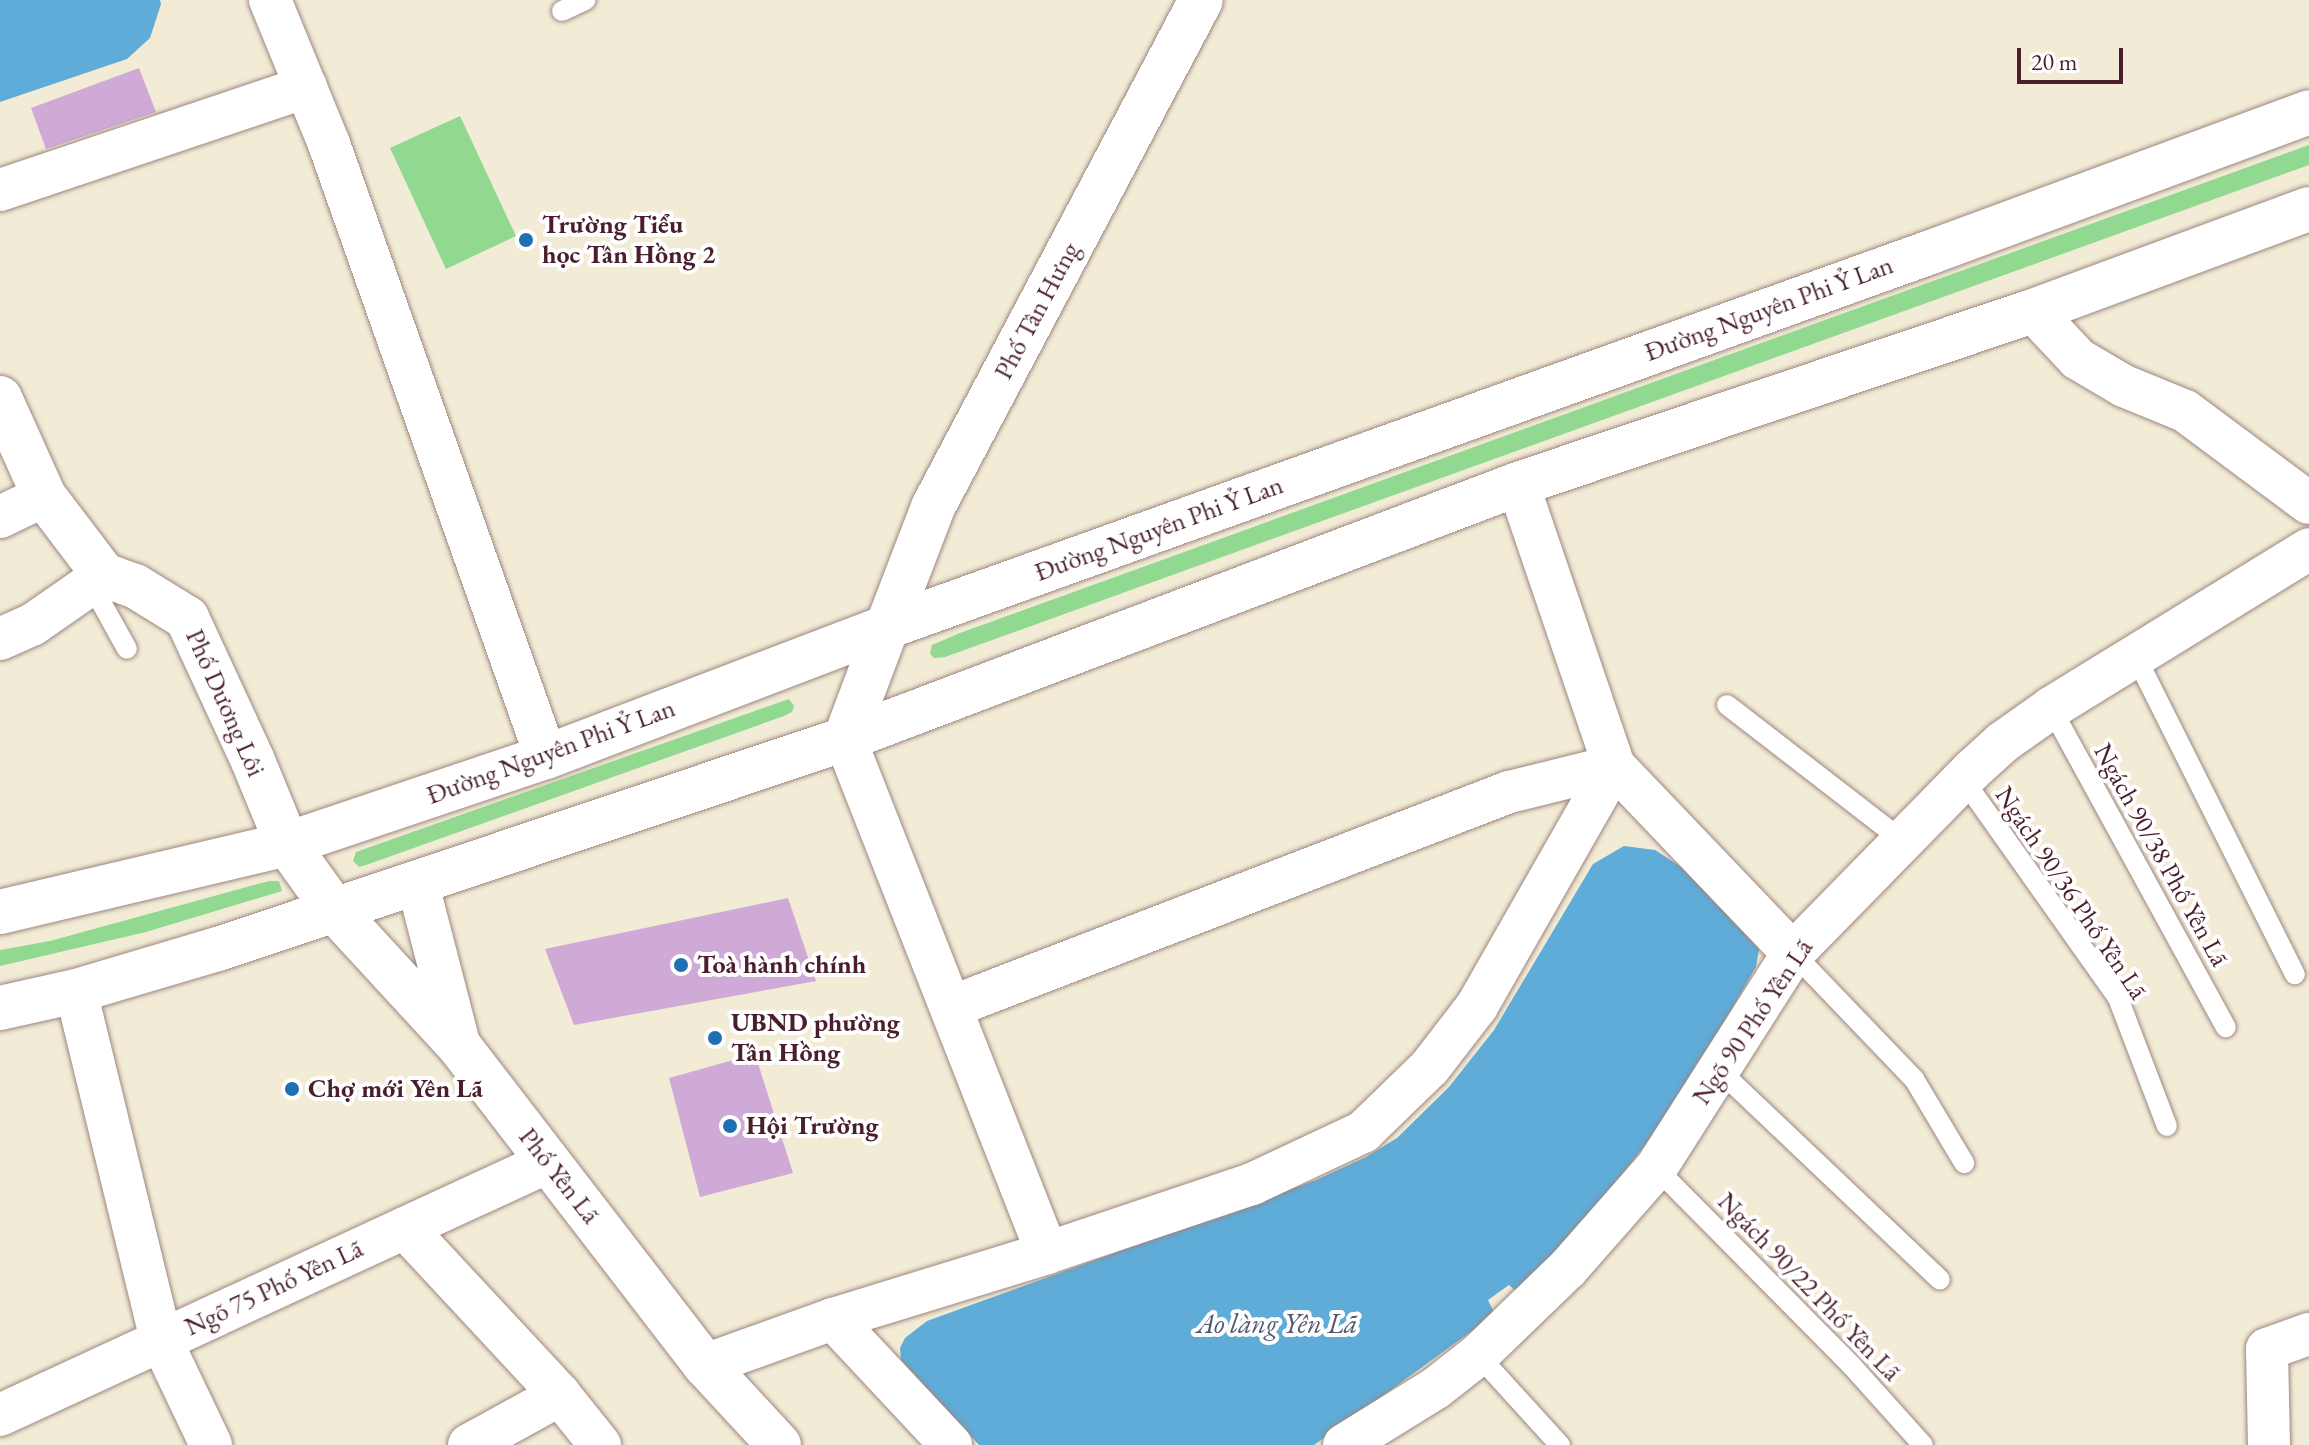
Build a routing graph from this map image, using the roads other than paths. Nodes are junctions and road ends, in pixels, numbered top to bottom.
1 (270, 0) edge
2 (586, 0) edge
3 (1201, 0) edge
4 (562, 11) dead end
5 (306, 87) junction
6 (2309, 112) edge
7 (0, 190) edge
8 (2309, 209) edge
9 (2033, 311) junction
10 (0, 398) edge
11 (1518, 484) junction
12 (44, 496) junction
13 (2309, 503) edge
14 (0, 517) edge
15 (2309, 549) edge
16 (98, 580) junction
17 (887, 627) junction
18 (0, 639) edge
19 (127, 649) dead end
20 (2135, 655) junction
21 (1727, 705) dead end
22 (2051, 708) junction
23 (845, 739) junction
24 (546, 757) junction
25 (1614, 766) junction
26 (1963, 779) junction
27 (1903, 841) junction
28 (287, 844) junction
29 (418, 885) junction
30 (335, 911) junction
31 (0, 912) edge
32 (1793, 953) junction
33 (2295, 974) dead end
34 (76, 991) junction
35 (951, 1007) junction
36 (0, 1008) edge
37 (2226, 1027) dead end
38 (460, 1047) junction
39 (1720, 1071) junction
40 (2167, 1126) dead end
41 (548, 1162) junction
42 (1964, 1163) dead end
43 (1656, 1168) junction
44 (405, 1228) junction
45 (1047, 1253) junction
46 (1940, 1280) dead end
47 (833, 1319) junction
48 (2309, 1334) edge
49 (161, 1340) junction
50 (1478, 1355) junction
51 (705, 1365) junction
52 (560, 1395) junction
53 (0, 1415) edge
54 (211, 1445) edge
55 (469, 1445) edge
56 (600, 1445) edge
57 (779, 1445) edge
58 (951, 1445) edge
59 (1344, 1445) edge
60 (1560, 1445) edge
61 (1923, 1445) edge
62 (2269, 1445) edge

1 - 5 street
2 - 4 lane
3 - 17 main road, Phố Tân Hưng
5 - 7 street
5 - 24 street
6 - 17 main road, Đường Nguyên Phi Ỷ Lan
8 - 9 main road
9 - 11 main road
9 - 13 street
10 - 12 main road
11 - 23 main road
11 - 25 street
12 - 14 street
12 - 16 main road
15 - 20 street, Ngõ 90 Phố Yên Lã
16 - 18 street
16 - 19 lane
16 - 28 main road, Phố Dương Lôi
17 - 23 main road, Phố Tân Hưng
17 - 24 main road, Đường Nguyên Phi Ỷ Lan
20 - 22 street, Ngõ 90 Phố Yên Lã
20 - 33 lane
21 - 27 lane
22 - 26 street, Ngõ 90 Phố Yên Lã
22 - 37 lane, Ngách 90/38 Phố Yên Lã
23 - 29 main road
23 - 35 street
24 - 28 main road, Đường Nguyên Phi Ỷ Lan
25 - 32 street
25 - 35 street
25 - 45 street
26 - 27 street, Ngõ 90 Phố Yên Lã
26 - 40 lane, Ngách 90/36 Phố Yên Lã
27 - 32 street, Ngõ 90 Phố Yên Lã
28 - 30 main road, Phố Dương Lôi
28 - 31 main road, Đường Nguyên Phi Ỷ Lan
29 - 30 main road
29 - 38 street
30 - 34 main road
30 - 38 main road, Phố Yên Lã
32 - 39 street, Ngõ 90 Phố Yên Lã
32 - 42 lane
34 - 36 main road
34 - 49 street
35 - 45 street
38 - 41 main road, Phố Yên Lã
39 - 43 street, Ngõ 90 Phố Yên Lã
39 - 46 lane
41 - 44 street, Ngõ 75 Phố Yên Lã
41 - 51 main road, Phố Yên Lã
43 - 50 street, Ngõ 90 Phố Yên Lã
43 - 61 lane, Ngách 90/22 Phố Yên Lã
44 - 49 street, Ngõ 75 Phố Yên Lã
44 - 52 street
45 - 47 street
47 - 51 street
47 - 58 street
48 - 62 street
49 - 53 street, Ngõ 75 Phố Yên Lã
49 - 54 street
50 - 59 street, Ngõ 90 Phố Yên Lã
50 - 60 lane
51 - 57 main road, Phố Yên Lã
52 - 55 street
52 - 56 street

